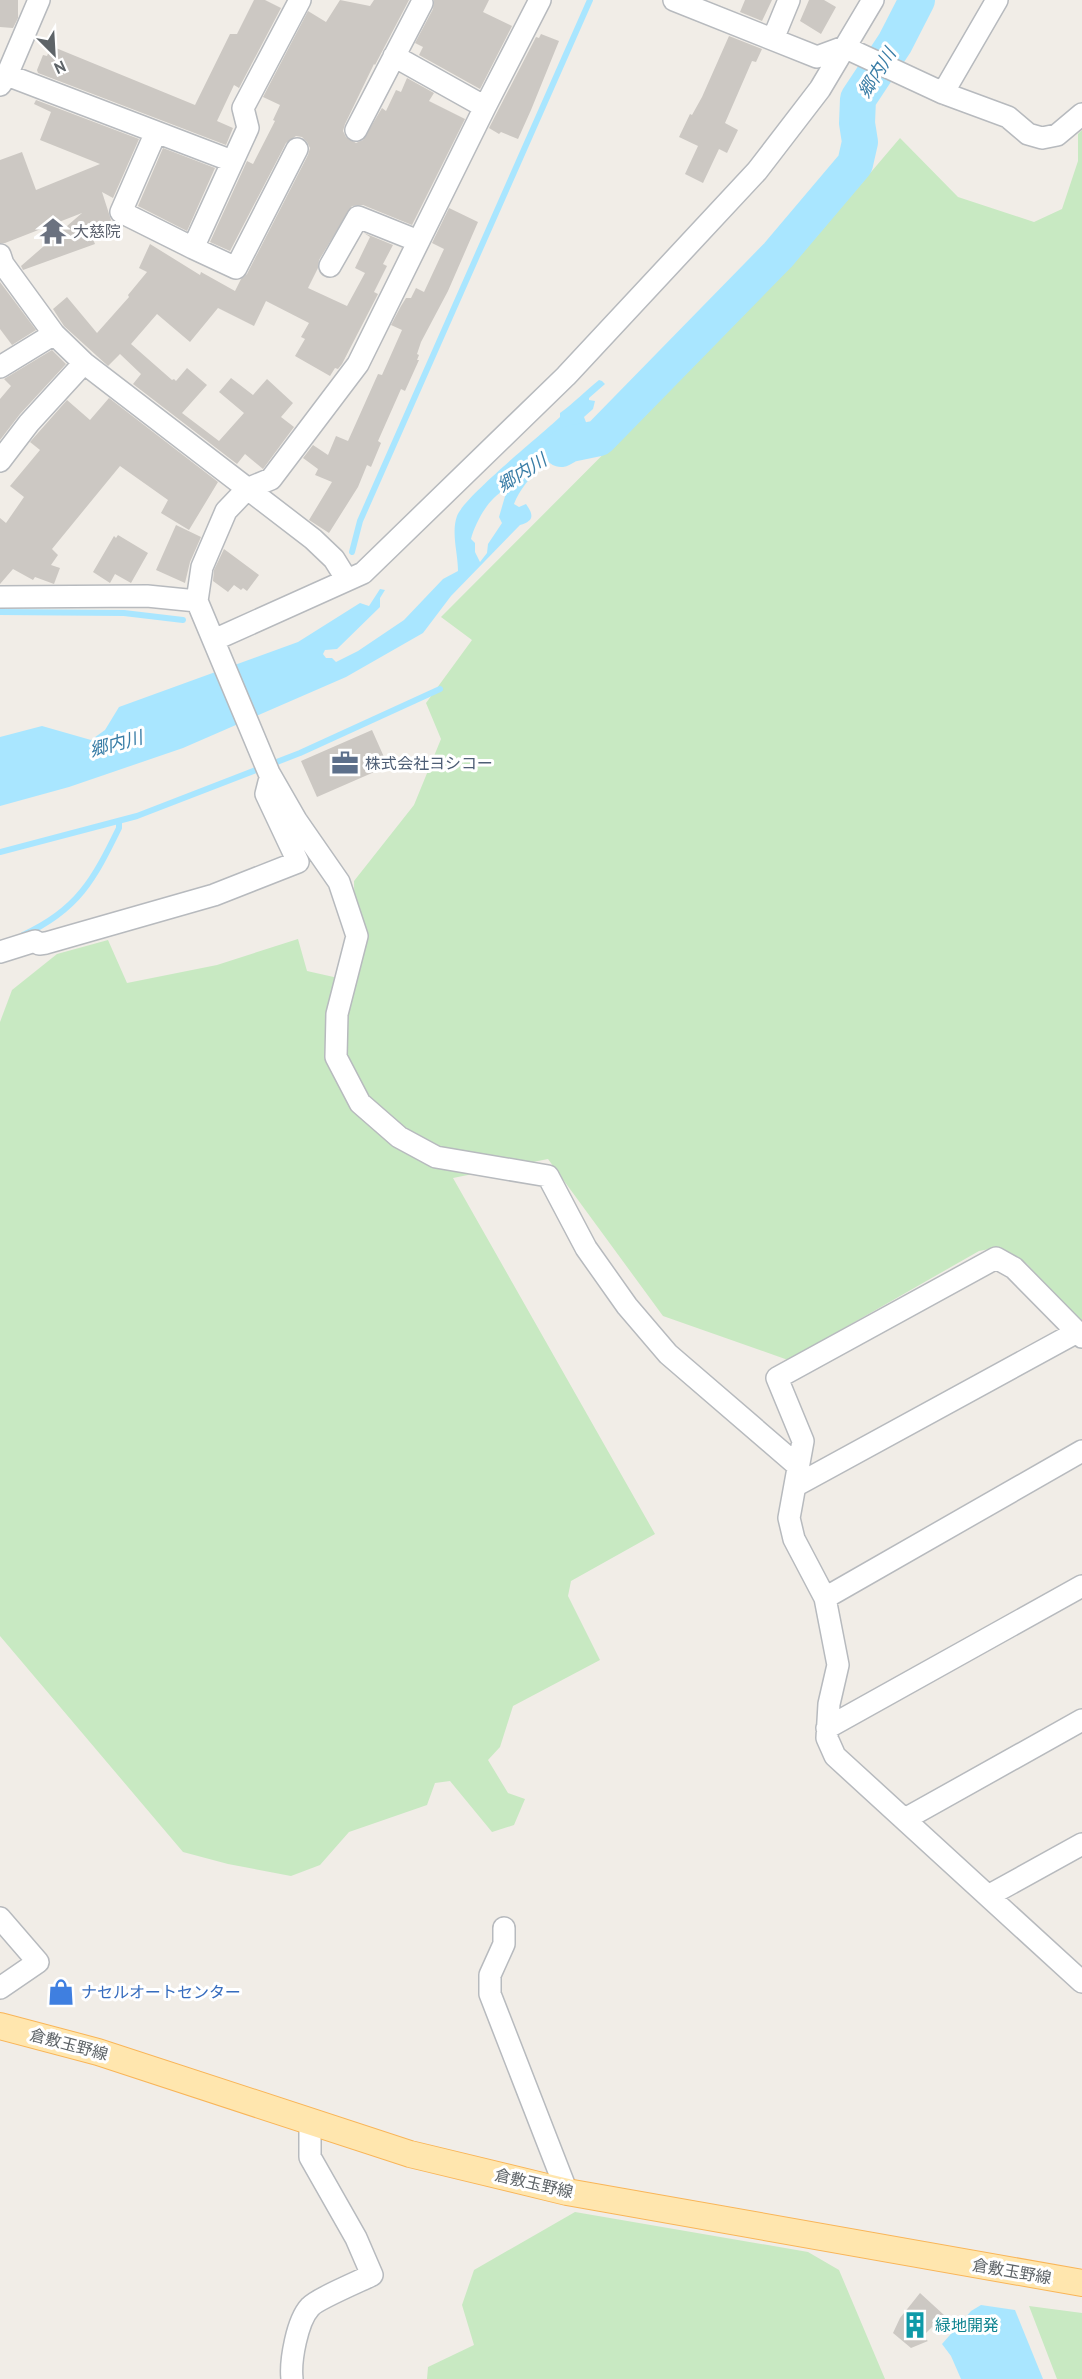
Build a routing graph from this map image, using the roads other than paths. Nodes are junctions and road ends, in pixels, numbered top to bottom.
1 (39, 0) edge
2 (300, 0) edge
3 (540, 0) edge
4 (674, 0) edge
5 (789, 0) edge
6 (873, 0) edge
7 (997, 0) edge
8 (422, 3) dead end
9 (773, 39) junction
10 (844, 47) junction
11 (394, 56) junction
12 (4, 80) edge
13 (943, 93) junction
14 (484, 107) junction
15 (1082, 114) edge
16 (356, 130) dead end
17 (156, 132) junction
18 (297, 149) dead end
19 (232, 161) junction
20 (418, 241) junction
21 (193, 248) junction
22 (0, 255) edge
23 (330, 266) dead end
24 (54, 334) junction
25 (84, 363) junction
26 (0, 368) edge
27 (0, 461) edge
28 (247, 489) junction
29 (347, 580) junction
30 (0, 597) edge
31 (197, 601) junction
32 (215, 644) junction
33 (265, 763) junction
34 (0, 952) edge
35 (1079, 1334) edge
36 (1082, 1451) edge
37 (796, 1476) junction
38 (1082, 1586) edge
39 (825, 1598) junction
40 (1082, 1719) edge
41 (827, 1728) junction
42 (904, 1820) junction
43 (1082, 1844) edge
44 (988, 1896) junction
45 (0, 1918) edge
46 (504, 1928) dead end
47 (1082, 1982) edge
48 (0, 1988) edge
49 (0, 2026) edge
50 (310, 2121) junction
51 (567, 2192) junction
52 (1082, 2283) edge
53 (292, 2379) edge

1 - 12 street
2 - 19 street
3 - 14 street
4 - 9 street
5 - 9 street
6 - 10 street
7 - 13 street
8 - 11 street
9 - 10 street
10 - 13 street
10 - 29 street
11 - 14 street
11 - 16 street
12 - 17 street
13 - 15 street
14 - 20 street
17 - 19 street
17 - 21 street
18 - 21 street
19 - 21 street
20 - 23 street
20 - 28 street
22 - 24 street
24 - 25 street
24 - 26 street
25 - 27 street
25 - 28 street
28 - 29 street
28 - 31 street
29 - 32 street
30 - 31 street
31 - 32 street
32 - 33 street
33 - 34 street
33 - 37 street
35 - 37 street
35 - 37 street
36 - 39 street
37 - 39 street
38 - 41 street
39 - 41 street
40 - 42 street
41 - 42 street
42 - 44 street
43 - 44 street
44 - 47 street
45 - 48 street
46 - 51 street
49 - 50 main road, 倉敷玉野線
50 - 51 main road, 倉敷玉野線
50 - 53 street
51 - 52 main road, 倉敷玉野線

